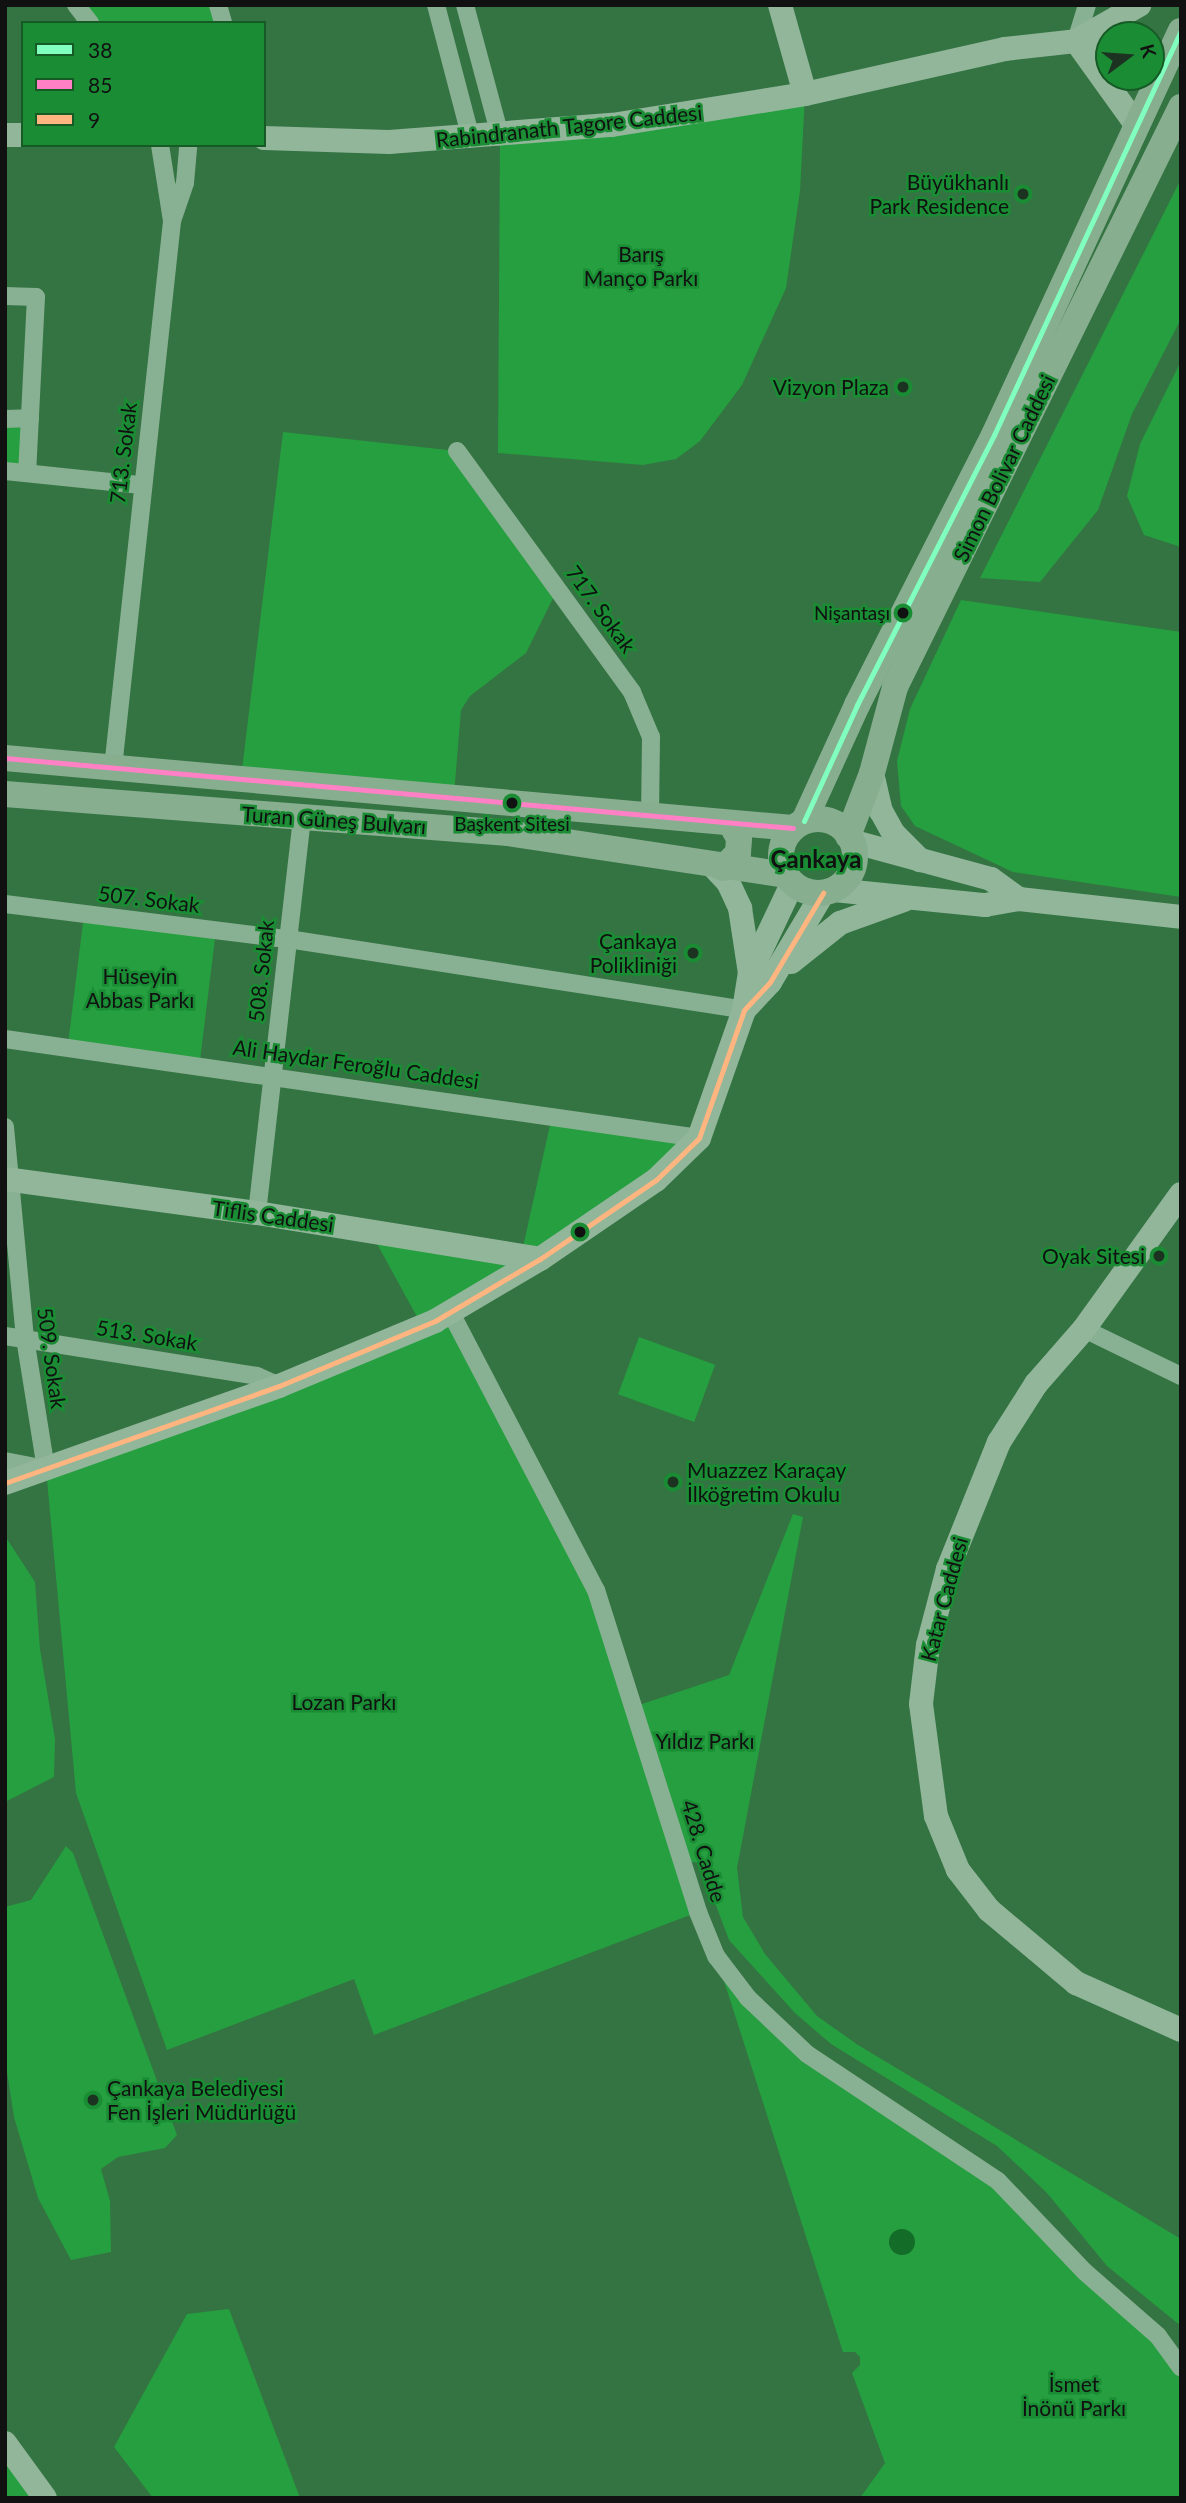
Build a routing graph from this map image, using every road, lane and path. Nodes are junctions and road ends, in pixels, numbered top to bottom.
1 (76, 5) edge
2 (436, 5) edge
3 (465, 5) edge
4 (780, 5) edge
5 (1087, 5) edge
6 (1139, 5) edge
7 (88, 21) edge
8 (1076, 41) junction
9 (1095, 43) edge
10 (1170, 46) edge
11 (805, 94) junction
12 (1181, 107) edge
13 (1137, 126) junction
14 (500, 136) junction
15 (266, 138) edge
16 (471, 138) junction
17 (160, 147) edge
18 (187, 147) edge
19 (172, 221) junction
20 (5, 296) edge
21 (30, 418) junction
22 (5, 419) edge
23 (457, 451) dead end
24 (5, 471) edge
25 (27, 472) junction
26 (141, 485) junction
27 (5, 758) edge
28 (113, 768) junction
29 (873, 773) junction
30 (5, 794) edge
31 (650, 816) junction
32 (302, 818) junction
33 (731, 824) junction
34 (799, 825) junction
35 (850, 839) junction
36 (920, 861) junction
37 (717, 866) junction
38 (789, 879) junction
39 (829, 891) junction
40 (914, 897) junction
41 (1019, 899) junction
42 (5, 904) edge
43 (1181, 917) edge
44 (288, 939) junction
45 (760, 978) junction
46 (744, 1010) junction
47 (5, 1039) edge
48 (273, 1074) junction
49 (5, 1127) edge
50 (699, 1138) junction
51 (8, 1179) edge
52 (1181, 1194) edge
53 (257, 1213) junction
54 (540, 1259) junction
55 (451, 1313) junction
56 (1084, 1329) junction
57 (5, 1336) edge
58 (25, 1338) junction
59 (1181, 1376) edge
60 (279, 1386) junction
61 (5, 1461) edge
62 (46, 1469) junction
63 (5, 1483) edge
64 (1181, 2030) edge
65 (1181, 2368) edge
66 (5, 2443) edge
67 (45, 2498) edge

1 - 7 street
2 - 16 street
3 - 14 street
4 - 11 main road
5 - 8 street
6 - 8 main road, Rabindranath Tagore Caddesi
8 - 9 main road, Rabindranath Tagore Caddesi
8 - 11 main road, Rabindranath Tagore Caddesi
8 - 13 main road
10 - 13 main road, Simon Bolivar Caddesi
11 - 14 main road, Rabindranath Tagore Caddesi
12 - 29 main road, Simon Bolivar Caddesi
13 - 34 main road, Simon Bolivar Caddesi
14 - 16 main road, Rabindranath Tagore Caddesi
15 - 16 main road, Rabindranath Tagore Caddesi
17 - 19 street
18 - 19 street, 713. Sokak
19 - 26 street, 713. Sokak
20 - 21 street
21 - 22 street
21 - 25 street
23 - 31 street, 717. Sokak
24 - 25 street
25 - 26 street
26 - 28 street, 713. Sokak
27 - 28 main road, Turan Güneş Bulvarı
28 - 31 main road, Turan Güneş Bulvarı
29 - 35 main road, Simon Bolivar Caddesi
29 - 36 main road
30 - 32 main road, Turan Güneş Bulvarı
31 - 33 main road, Turan Güneş Bulvarı
32 - 37 main road, Turan Güneş Bulvarı
32 - 44 street, 508. Sokak
33 - 34 main road, Turan Güneş Bulvarı
33 - 37 main road
34 - 35 main road
34 - 38 main road
35 - 36 main road
35 - 39 main road
36 - 41 main road
37 - 38 main road, Turan Güneş Bulvarı
37 - 45 main road
38 - 39 main road
38 - 45 main road
39 - 40 main road
39 - 45 main road
40 - 41 main road
40 - 45 main road
41 - 43 main road
42 - 44 street, 507. Sokak
44 - 46 street, 507. Sokak
44 - 48 street, 508. Sokak
45 - 46 main road
46 - 50 main road
47 - 48 street, Ali Haydar Feroğlu Caddesi
48 - 50 street, Ali Haydar Feroğlu Caddesi
48 - 53 street, 508. Sokak
49 - 51 street, 509. Sokak
50 - 54 main road
51 - 53 main road, Tiflis Caddesi
51 - 58 street, 509. Sokak
52 - 56 main road, Katar Caddesi
53 - 54 main road, Tiflis Caddesi
54 - 55 main road
55 - 60 main road
55 - 65 street, 428. Cadde
56 - 59 street
56 - 64 main road, Katar Caddesi
57 - 58 street, 513. Sokak
58 - 60 street, 513. Sokak
58 - 62 street, 509. Sokak
60 - 62 main road
61 - 62 street
62 - 63 main road
66 - 67 main road

